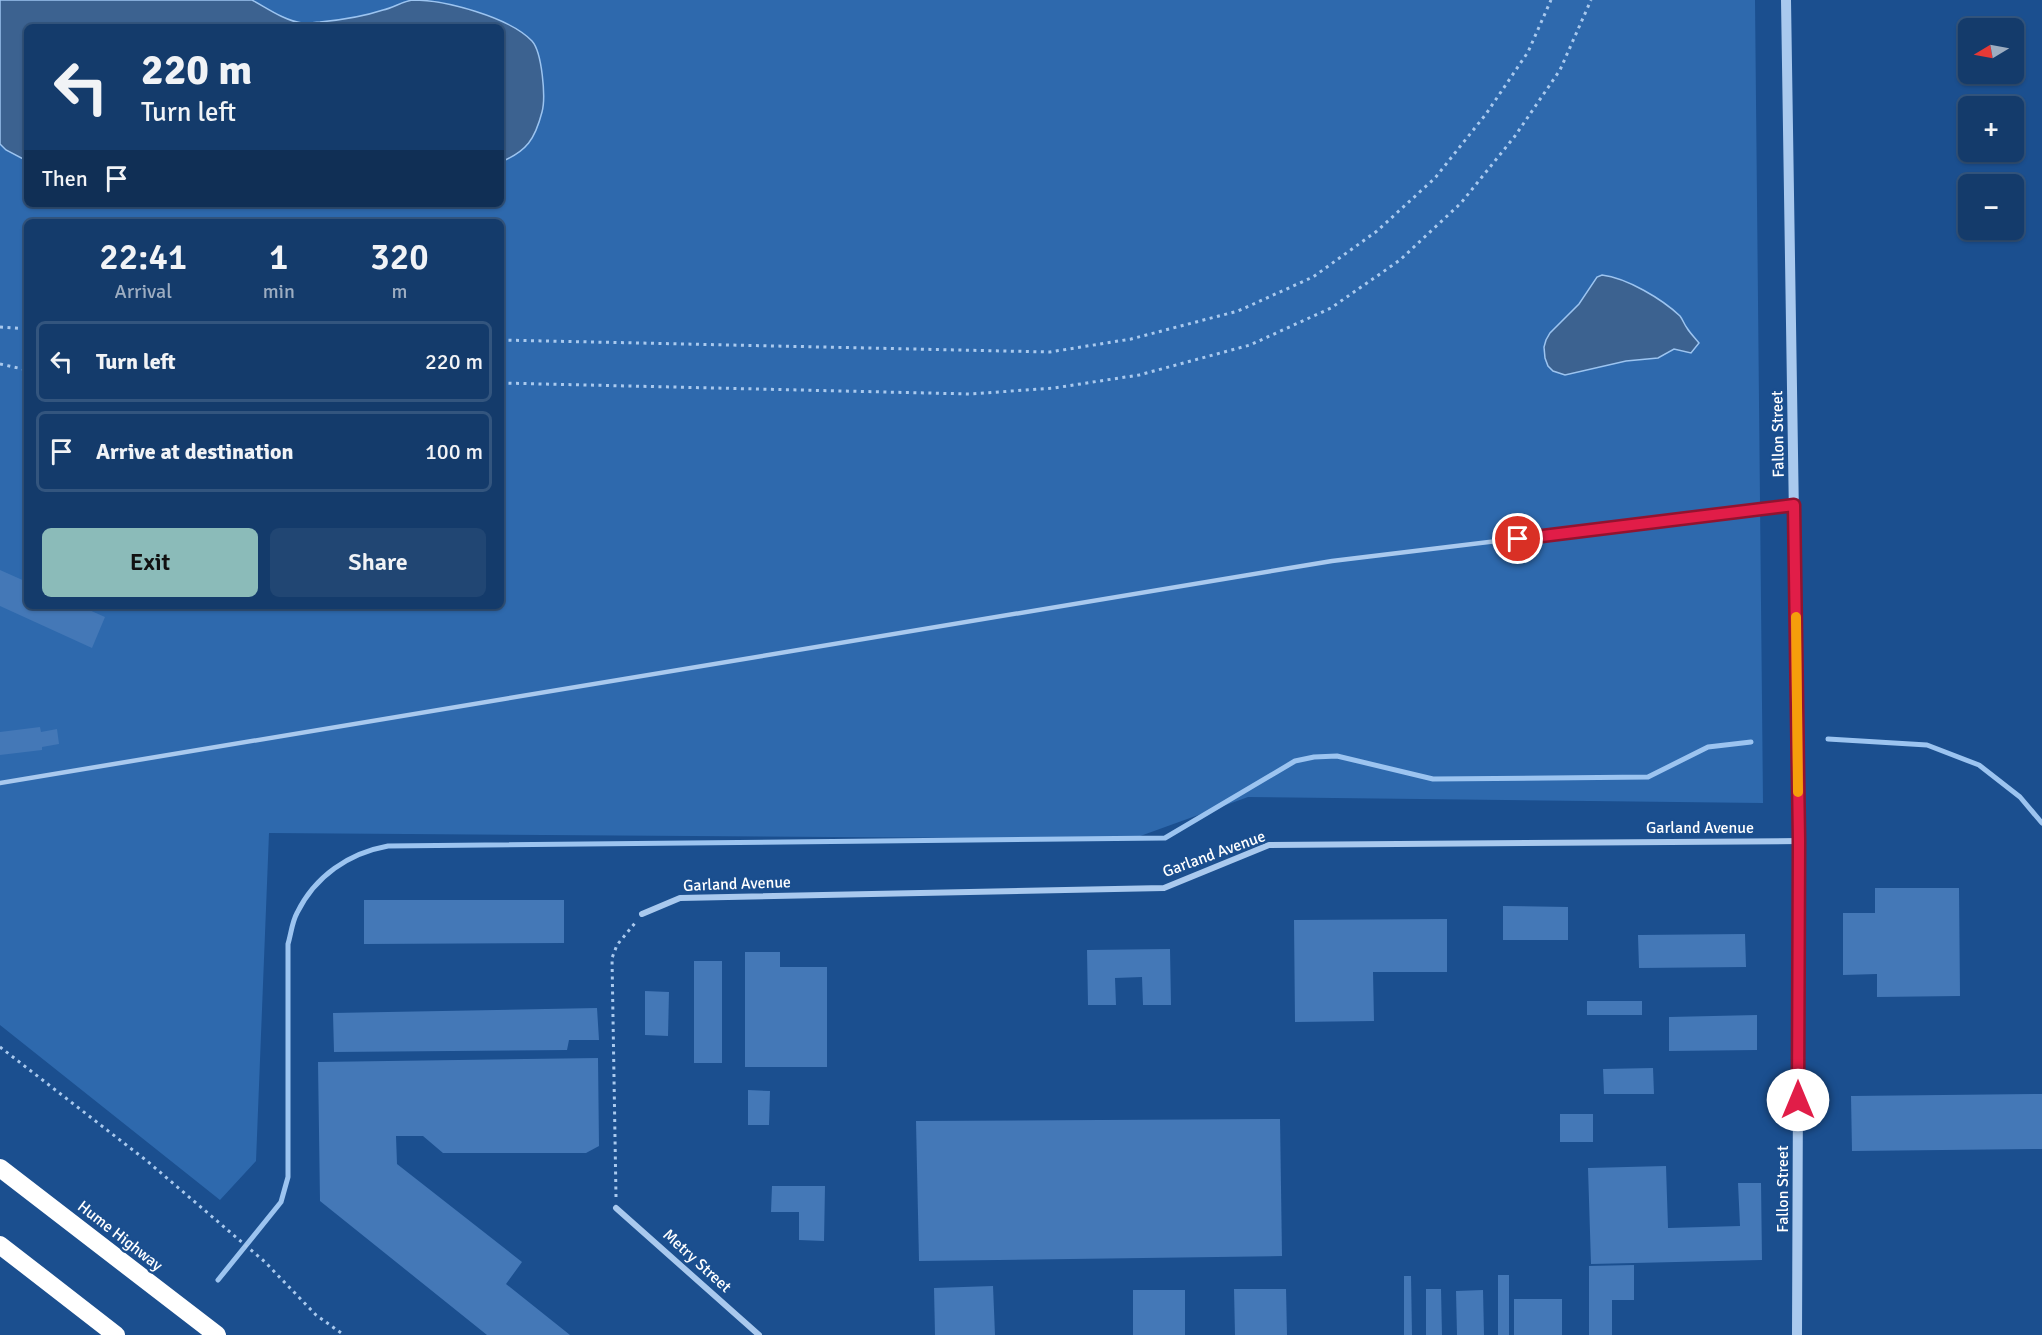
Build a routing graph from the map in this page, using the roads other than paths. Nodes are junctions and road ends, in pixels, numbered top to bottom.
1 (1786, 0) edge
2 (1794, 505) junction
3 (0, 783) edge
4 (1799, 841) junction
5 (642, 914) road end
6 (0, 1168) edge
7 (616, 1208) road end
8 (0, 1245) edge
9 (116, 1335) edge
10 (217, 1335) edge
11 (759, 1335) edge
12 (1797, 1335) edge

1 - 2 street, Fallon Street
2 - 3 lane
2 - 4 street, Fallon Street
4 - 5 street, Garland Avenue
4 - 12 street, Fallon Street
6 - 10 highway, Hume Highway
7 - 11 street, Metry Street
8 - 9 highway

